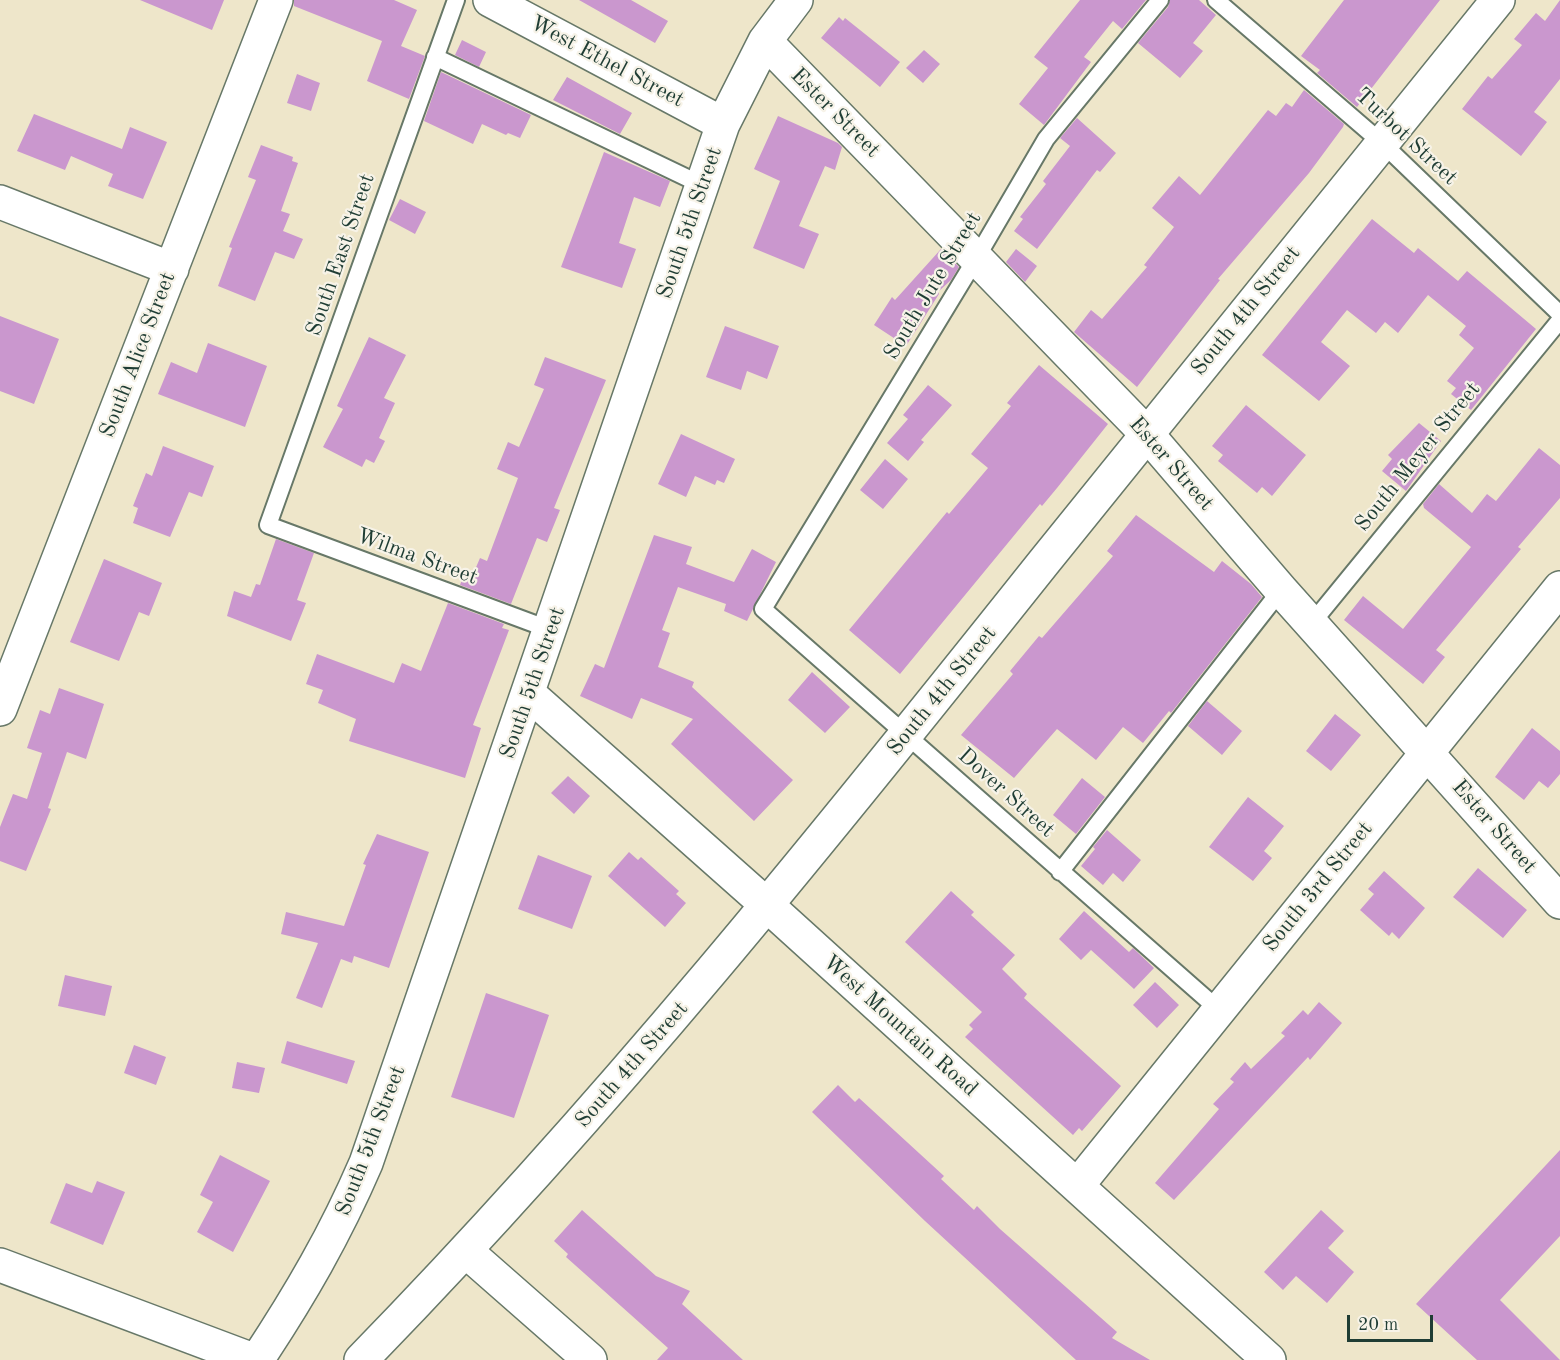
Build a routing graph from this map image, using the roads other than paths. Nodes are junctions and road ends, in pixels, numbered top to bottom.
1 (276, 0) edge
2 (456, 0) edge
3 (490, 0) edge
4 (796, 0) edge
5 (1160, 0) edge
6 (1216, 0) edge
7 (1498, 0) edge
8 (765, 41) junction
9 (435, 57) junction
10 (723, 124) junction
11 (1382, 143) junction
12 (702, 185) junction
13 (0, 202) edge
14 (977, 257) junction
15 (172, 269) junction
16 (1560, 314) edge
17 (1560, 320) edge
18 (1147, 434) junction
19 (268, 525) joint
20 (1560, 588) edge
21 (1281, 590) junction
22 (763, 609) joint
23 (1312, 623) junction
24 (551, 630) junction
25 (11, 648) edge
26 (529, 694) junction
27 (0, 709) edge
28 (906, 735) junction
29 (1427, 752) junction
30 (1060, 872) junction
31 (1560, 902) edge
32 (768, 906) junction
33 (1219, 1010) junction
34 (1077, 1186) junction
35 (467, 1252) junction
36 (0, 1265) edge
37 (255, 1360) edge
38 (361, 1360) edge
39 (590, 1360) edge
40 (1269, 1360) edge

1 - 15 street, South Alice Street
2 - 9 lane, South East Street
3 - 10 street, West Ethel Street
4 - 8 street, South 5th Street
5 - 14 lane, South Jute Street
6 - 11 lane, Turbot Street
7 - 11 street, South 4th Street
8 - 10 street, South 5th Street
8 - 14 street, Ester Street
9 - 12 lane
9 - 19 lane, South East Street
10 - 12 street, South 5th Street
11 - 16 lane, Turbot Street
11 - 18 street, South 4th Street
12 - 24 street, South 5th Street
13 - 15 street
14 - 18 street, Ester Street
14 - 22 lane, South Jute Street
15 - 25 street, South Alice Street
17 - 23 lane, South Meyer Street
18 - 21 street, Ester Street
18 - 28 street, South 4th Street
19 - 24 lane, Wilma Street
20 - 29 street, South 3rd Street
21 - 23 street, Ester Street
21 - 30 lane
22 - 28 lane, Dover Street
23 - 29 street, Ester Street
24 - 26 street, South 5th Street
25 - 27 street, South Alice Street
26 - 32 street, West Mountain Road
26 - 37 street, South 5th Street
28 - 30 lane, Dover Street
28 - 32 street, South 4th Street
29 - 31 street, Ester Street
29 - 33 street, South 3rd Street
30 - 33 lane, Dover Street
32 - 34 street, West Mountain Road
32 - 35 street, South 4th Street
33 - 34 street, South 3rd Street
34 - 40 street, West Mountain Road
35 - 38 street, South 4th Street
35 - 39 street
36 - 37 street

